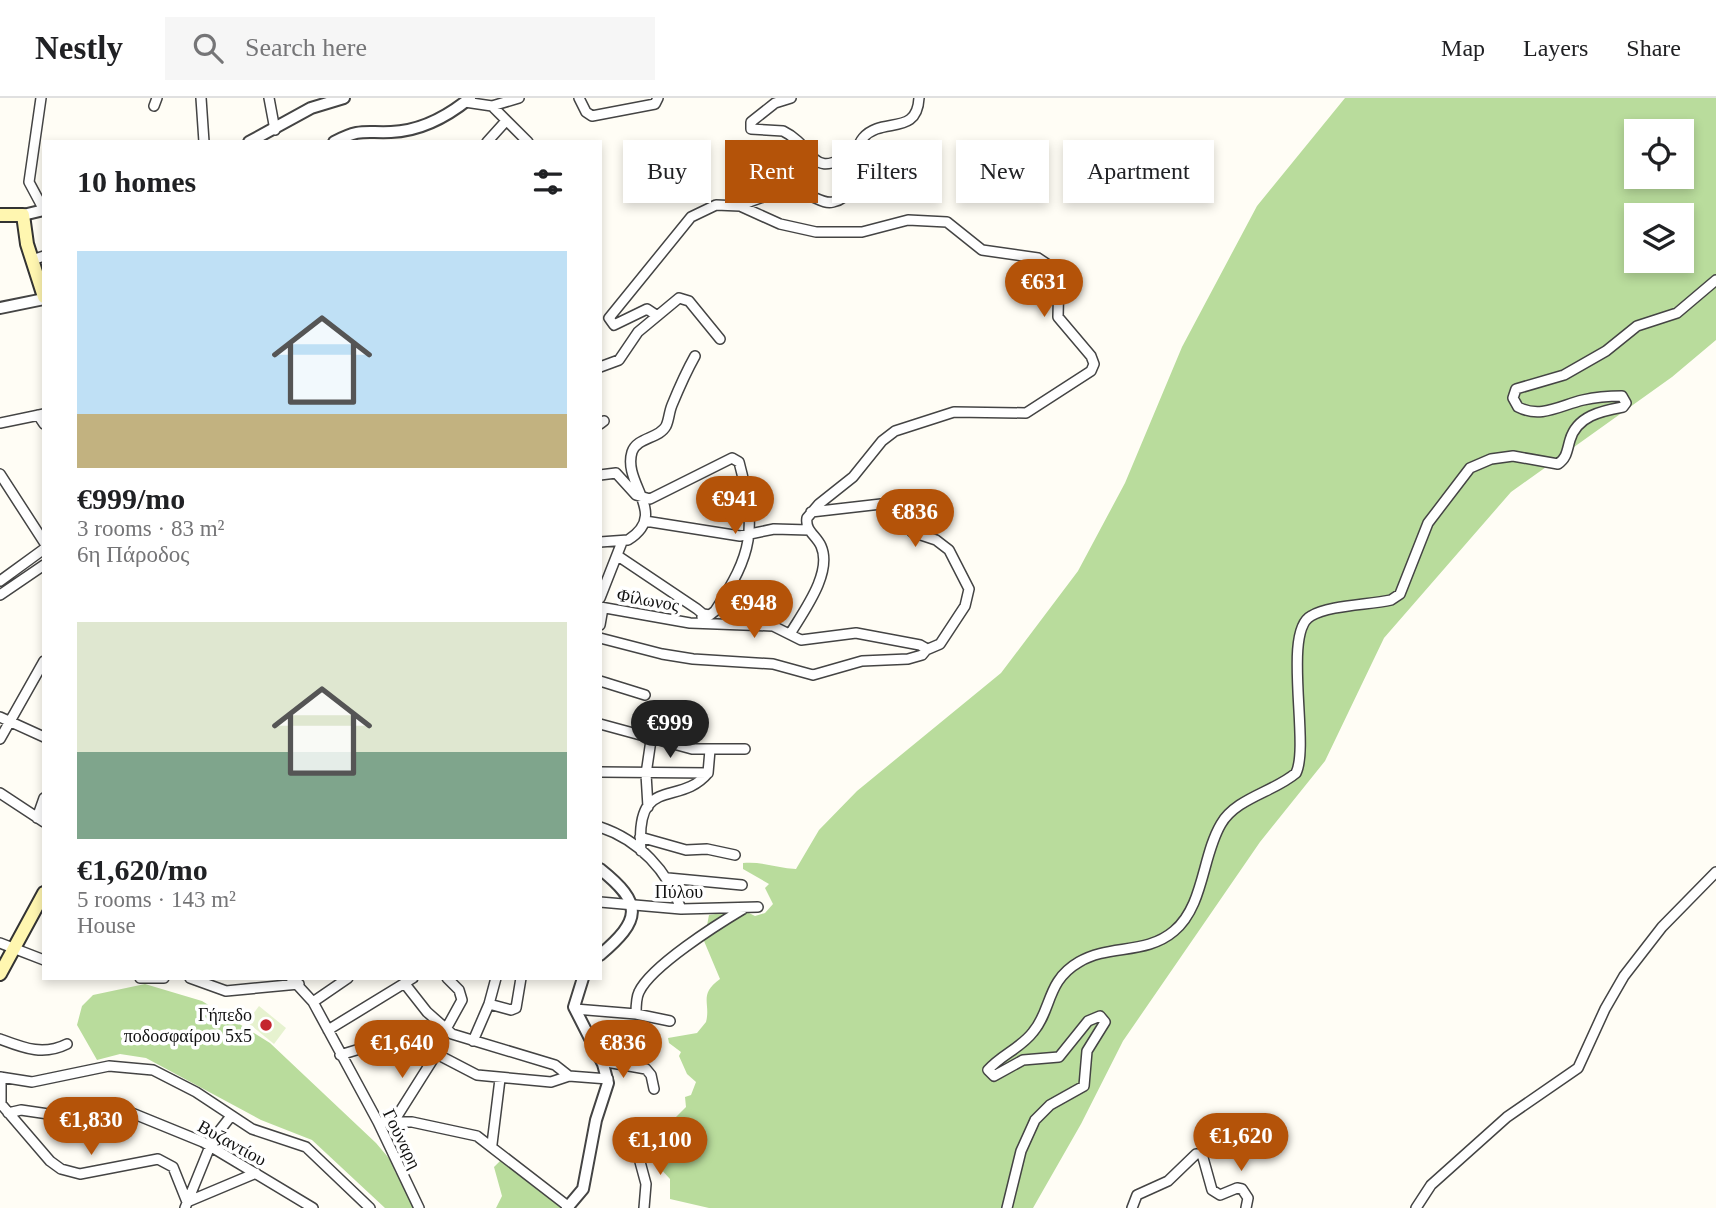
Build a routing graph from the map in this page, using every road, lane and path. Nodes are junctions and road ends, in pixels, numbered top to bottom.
1 (41, 98) edge
2 (201, 98) edge
3 (269, 98) edge
4 (344, 98) edge
5 (519, 98) edge
6 (579, 98) edge
7 (658, 98) edge
8 (791, 98) edge
9 (919, 98) edge
10 (468, 100) edge
11 (492, 106) junction
12 (505, 122) junction
13 (275, 130) junction
14 (204, 140) edge
15 (253, 140) edge
16 (339, 140) edge
17 (489, 140) edge
18 (526, 140) edge
19 (864, 140) edge
20 (832, 162) edge
21 (832, 202) edge
22 (42, 206) edge
23 (740, 206) junction
24 (42, 210) edge
25 (0, 215) edge
26 (23, 215) junction
27 (38, 258) edge
28 (1716, 280) edge
29 (42, 285) edge
30 (42, 298) edge
31 (0, 309) edge
32 (656, 316) junction
33 (720, 340) dead end
34 (695, 356) dead end
35 (602, 366) edge
36 (41, 415) edge
37 (0, 423) edge
38 (0, 474) edge
39 (602, 475) edge
40 (643, 499) junction
41 (811, 512) junction
42 (645, 521) junction
43 (808, 530) junction
44 (751, 534) junction
45 (42, 539) edge
46 (602, 542) edge
47 (622, 542) junction
48 (42, 550) edge
49 (618, 556) junction
50 (42, 566) edge
51 (0, 581) edge
52 (602, 593) edge
53 (0, 595) edge
54 (602, 608) edge
55 (701, 619) junction
56 (790, 634) junction
57 (602, 638) edge
58 (924, 652) junction
59 (42, 665) edge
60 (602, 682) edge
61 (645, 695) dead end
62 (0, 717) edge
63 (10, 722) junction
64 (602, 725) edge
65 (42, 736) edge
66 (0, 739) edge
67 (652, 740) junction
68 (746, 749) dead end
69 (710, 750) junction
70 (602, 772) edge
71 (708, 773) junction
72 (646, 774) junction
73 (0, 793) edge
74 (648, 807) junction
75 (40, 820) edge
76 (602, 828) edge
77 (640, 837) junction
78 (641, 851) junction
79 (735, 855) dead end
80 (602, 871) edge
81 (1716, 872) edge
82 (668, 878) junction
83 (742, 884) dead end
84 (42, 897) edge
85 (602, 902) edge
86 (631, 906) junction
87 (744, 908) junction
88 (758, 908) dead end
89 (681, 909) junction
90 (0, 943) edge
91 (13, 950) junction
92 (602, 953) edge
93 (42, 959) edge
94 (0, 974) edge
95 (196, 980) edge
96 (345, 980) edge
97 (449, 980) edge
98 (495, 980) edge
99 (521, 980) edge
100 (582, 980) edge
101 (295, 981) edge
102 (409, 981) edge
103 (270, 982) edge
104 (313, 1002) junction
105 (489, 1004) junction
106 (575, 1009) junction
107 (636, 1014) junction
108 (670, 1021) dead end
109 (328, 1030) junction
110 (446, 1030) junction
111 (0, 1039) edge
112 (473, 1041) junction
113 (66, 1044) dead end
114 (340, 1055) junction
115 (435, 1056) junction
116 (601, 1061) junction
117 (569, 1076) junction
118 (0, 1077) edge
119 (500, 1079) junction
120 (608, 1079) junction
121 (654, 1089) dead end
122 (8, 1113) junction
123 (231, 1116) junction
124 (394, 1121) junction
125 (378, 1122) junction
126 (492, 1144) junction
127 (211, 1146) junction
128 (636, 1147) dead end
129 (256, 1173) junction
130 (186, 1205) edge
131 (300, 1205) edge
132 (568, 1207) edge
133 (313, 1208) edge
134 (370, 1208) edge
135 (419, 1208) edge
136 (644, 1208) edge
137 (1007, 1208) edge
138 (1132, 1208) edge
139 (1246, 1208) edge
140 (1416, 1208) edge

1 - 22 street
2 - 14 street
3 - 13 street
4 - 13 street
5 - 11 street
6 - 7 street
8 - 20 street
9 - 19 street
10 - 11 street
10 - 16 street
11 - 12 street
12 - 17 street
12 - 18 street
13 - 15 street
21 - 23 street
23 - 32 street
23 - 41 street
24 - 26 street
25 - 26 main road
26 - 27 main road
27 - 29 main road
28 - 137 street
30 - 31 street
32 - 33 street
32 - 35 street
34 - 40 street
36 - 37 street
38 - 45 street
39 - 40 street
40 - 42 street
40 - 44 street
41 - 43 street
41 - 58 street
42 - 44 street
42 - 47 street
43 - 44 street
43 - 56 street
44 - 55 street
46 - 47 street
47 - 49 street
48 - 51 street
49 - 52 street
49 - 55 street
50 - 53 street
54 - 55 street, Φίλωνος
55 - 56 street, Φίλωνος
56 - 58 street, Φίλωνος
57 - 58 street
59 - 63 street
60 - 61 street
62 - 63 street
63 - 65 street
63 - 66 street
64 - 67 street
67 - 69 street
67 - 72 street
68 - 69 street
69 - 71 street
70 - 72 street
71 - 72 street
71 - 74 street
72 - 74 street
73 - 75 street
74 - 77 street
76 - 78 street
77 - 78 street
77 - 79 street
78 - 82 street
80 - 86 street
81 - 140 street
82 - 83 street
82 - 89 street
84 - 91 main road
85 - 86 street, Πύλου
86 - 89 street, Πύλου
86 - 92 street
87 - 88 street, Πύλου
87 - 89 street, Πύλου
87 - 107 street
90 - 91 street
91 - 93 street
91 - 94 main road
95 - 103 street
96 - 104 street
97 - 110 street
98 - 105 street
99 - 105 street
100 - 106 street
101 - 103 street
101 - 104 street, Γούναρη
102 - 109 street
102 - 110 street
104 - 109 street, Γούναρη
105 - 112 street
106 - 107 street
106 - 116 street
107 - 108 street
109 - 114 street, Γούναρη
110 - 112 street
111 - 113 street
112 - 117 street
114 - 115 street
114 - 125 street, Γούναρη
115 - 119 street
115 - 124 street
116 - 120 street
116 - 121 street
117 - 119 street
117 - 120 street
118 - 122 street
118 - 123 street
119 - 126 street
120 - 132 street
122 - 127 street, Βυζαντίου
122 - 130 street
123 - 127 street
123 - 134 street
124 - 125 street
124 - 126 street
125 - 135 street, Γούναρη
126 - 132 street
127 - 129 street, Βυζαντίου
127 - 130 street
128 - 136 street
129 - 130 street
129 - 131 street, Βυζαντίου
131 - 133 street, Βυζαντίου
138 - 139 street

